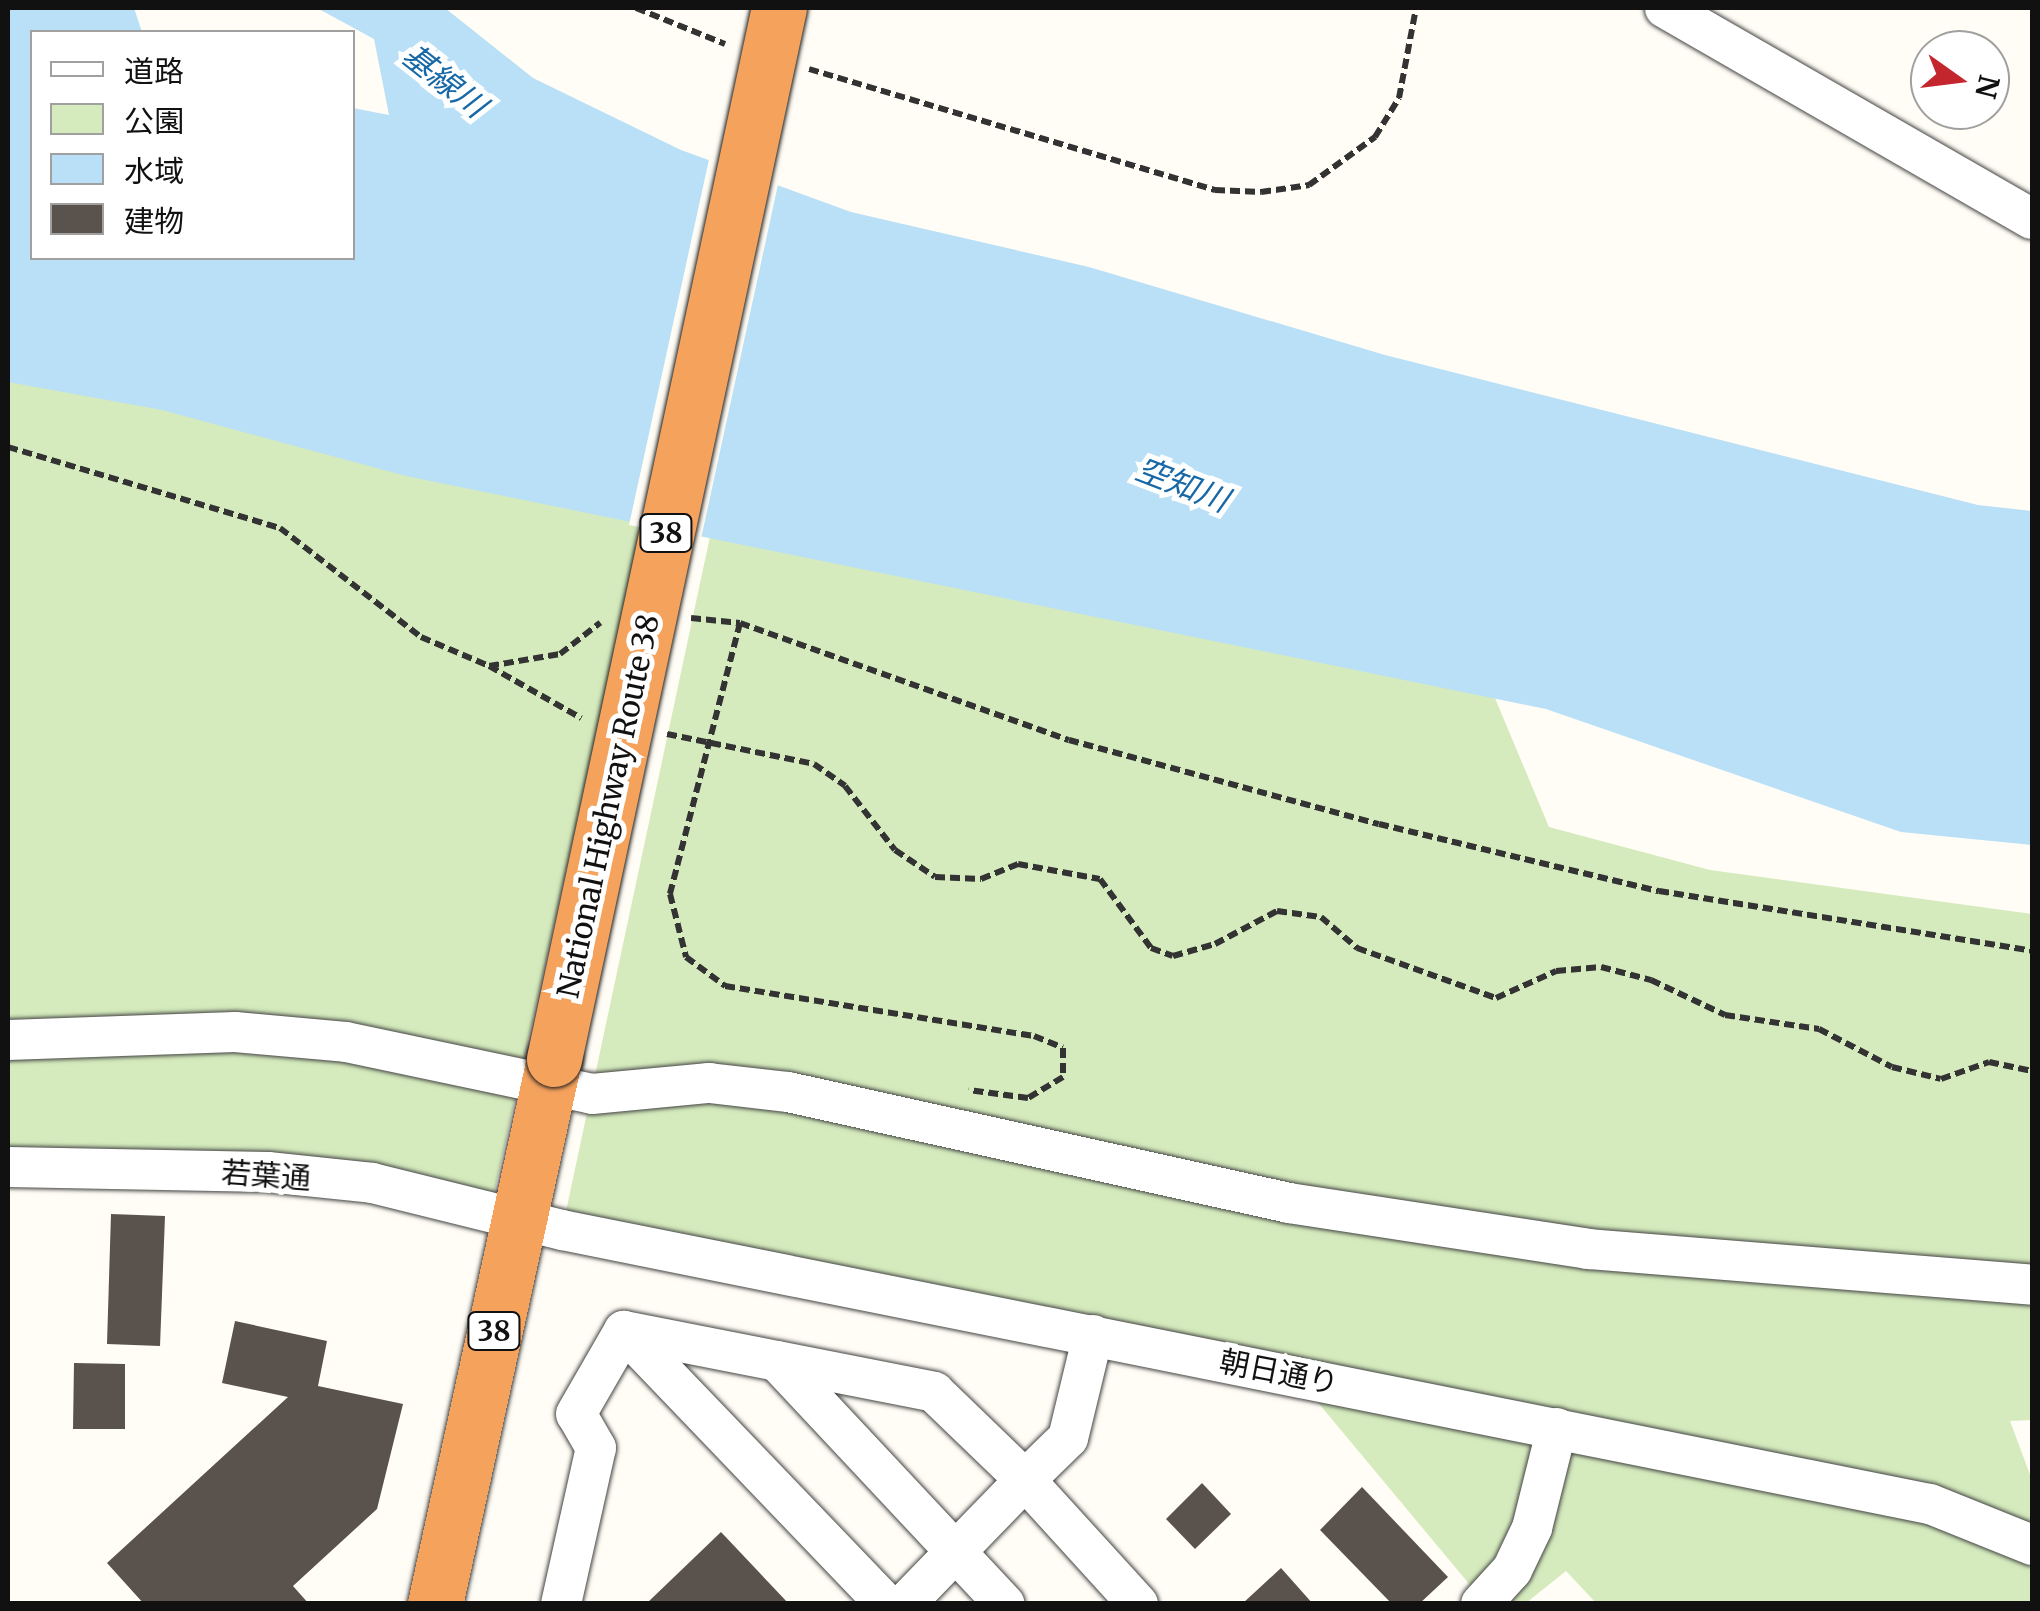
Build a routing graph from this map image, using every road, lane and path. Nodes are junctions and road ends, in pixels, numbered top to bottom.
1 (636, 8) edge
2 (779, 8) edge
3 (1416, 8) edge
4 (1666, 8) edge
5 (744, 50) dead end
6 (796, 66) dead end
7 (2032, 219) edge
8 (8, 447) edge
9 (686, 617) dead end
10 (605, 618) dead end
11 (740, 624) junction
12 (489, 666) junction
13 (600, 722) dead end
14 (658, 732) dead end
15 (2032, 951) edge
16 (8, 1040) edge
17 (552, 1071) junction
18 (2032, 1071) edge
19 (956, 1088) dead end
20 (8, 1166) edge
21 (519, 1219) junction
22 (2032, 1284) edge
23 (624, 1331) junction
24 (1093, 1335) junction
25 (776, 1361) junction
26 (1557, 1428) junction
27 (1025, 1480) junction
28 (2032, 1545) edge
29 (955, 1551) junction
30 (435, 1604) edge
31 (561, 1604) edge
32 (886, 1604) edge
33 (905, 1604) edge
34 (1004, 1604) edge
35 (1138, 1604) edge
36 (1481, 1604) edge

1 - 5 path
2 - 17 highway, National Highway Route 38 / 38, bridge
3 - 6 path
4 - 7 street
8 - 12 path
9 - 11 path
10 - 12 path
11 - 15 path
11 - 19 path
12 - 13 path
14 - 18 path
16 - 17 street
17 - 21 highway, National Highway Route 38 / 38
17 - 22 street
20 - 21 street, 若葉通
21 - 24 street, 朝日通り
21 - 30 highway, National Highway Route 38 / 38
23 - 25 street
23 - 31 street
23 - 32 street
24 - 26 street, 朝日通り
24 - 27 street
25 - 27 street
25 - 29 street
26 - 28 street, 朝日通り
26 - 36 street
27 - 29 street
27 - 35 street
29 - 33 street
29 - 34 street

